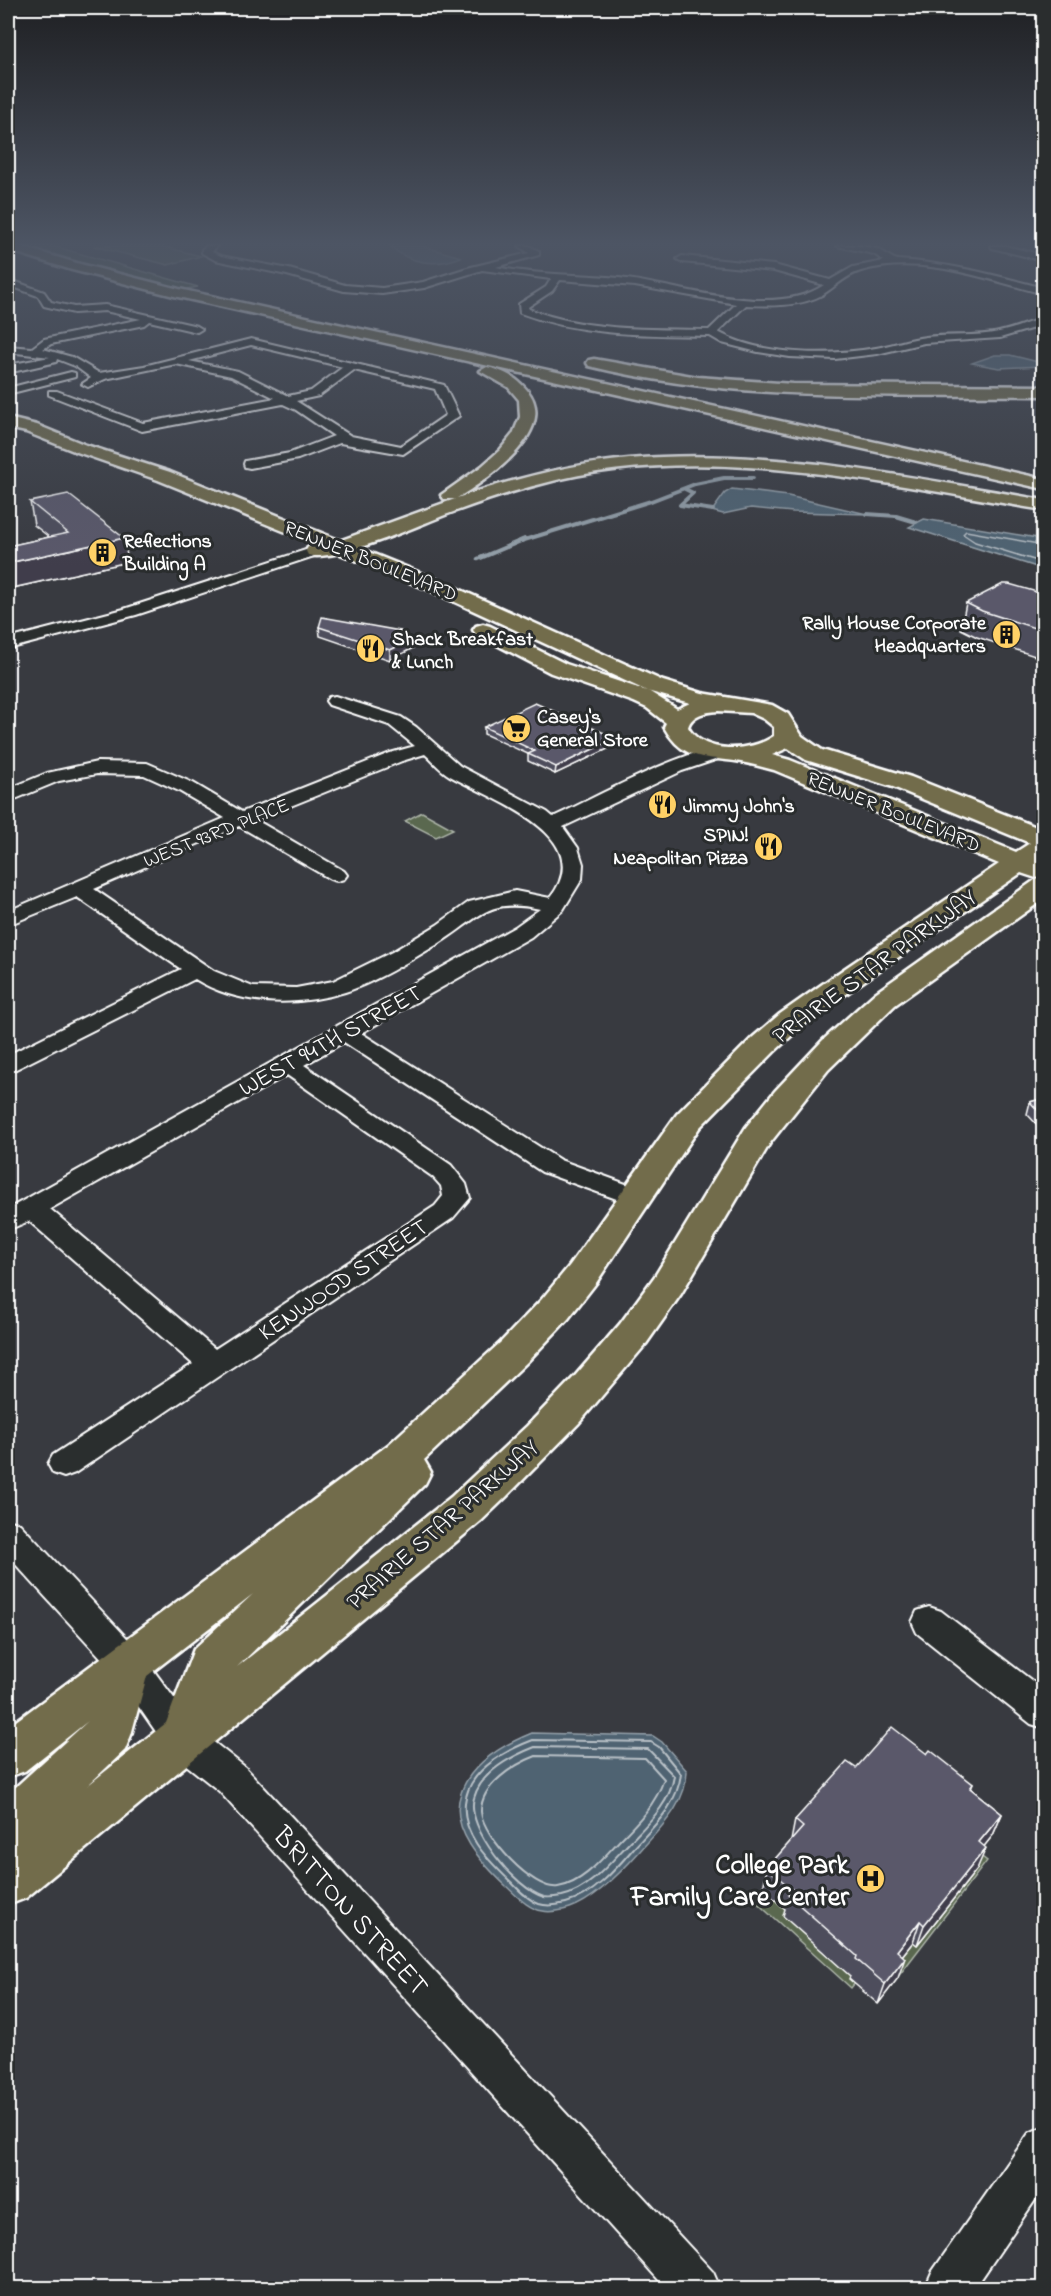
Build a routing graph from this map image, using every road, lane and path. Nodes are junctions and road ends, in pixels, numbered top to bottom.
1 (51, 353) edge
2 (205, 353) edge
3 (298, 353) edge
4 (426, 353) edge
5 (444, 353) edge
6 (784, 353) edge
7 (859, 353) edge
8 (64, 358) junction
9 (173, 361) junction
10 (352, 366) junction
11 (8, 368) edge
12 (94, 374) junction
13 (62, 377) junction
14 (8, 391) edge
15 (1044, 391) edge
16 (8, 396) edge
17 (286, 400) junction
18 (768, 403) dead end
19 (8, 423) edge
20 (8, 438) edge
21 (347, 439) junction
22 (250, 464) dead end
23 (1044, 484) edge
24 (1044, 505) edge
25 (376, 526) junction
26 (395, 528) junction
27 (299, 531) junction
28 (328, 547) junction
29 (376, 562) junction
30 (8, 644) edge
31 (335, 701) dead end
32 (730, 704) junction
33 (679, 729) junction
34 (787, 732) junction
35 (427, 748) junction
36 (730, 754) junction
37 (8, 796) edge
38 (240, 819) junction
39 (546, 820) junction
40 (1039, 861) edge
41 (337, 875) dead end
42 (80, 890) junction
43 (556, 906) junction
44 (8, 918) edge
45 (197, 969) junction
46 (344, 1032) junction
47 (8, 1064) edge
48 (287, 1064) junction
49 (636, 1197) junction
50 (19, 1214) edge
51 (214, 1365) junction
52 (500, 1365) junction
53 (64, 1464) dead end
54 (8, 1534) edge
55 (929, 1622) dead end
56 (128, 1663) junction
57 (1044, 1712) edge
58 (183, 1740) junction
59 (8, 1755) edge
60 (8, 1826) edge
61 (8, 1880) edge
62 (1044, 2148) edge
63 (697, 2289) edge
64 (948, 2289) edge

1 - 8 street
2 - 9 street
3 - 10 street
4 - 25 main road
5 - 23 main road
6 - 7 street
8 - 11 street
8 - 12 street
9 - 12 street
9 - 17 street
10 - 17 street
10 - 21 street
12 - 13 street
12 - 17 street
13 - 14 street
13 - 16 street
15 - 18 main road
17 - 21 street
19 - 27 main road, RENNER BOULEVARD
20 - 28 main road, RENNER BOULEVARD
21 - 22 street
24 - 26 main road
25 - 27 main road
25 - 28 main road
26 - 28 main road
26 - 29 main road
27 - 28 main road, RENNER BOULEVARD
28 - 29 main road, RENNER BOULEVARD
28 - 30 street
28 - 33 main road, RENNER BOULEVARD
29 - 32 main road, RENNER BOULEVARD
31 - 35 street
32 - 33 main road
32 - 34 main road, RENNER BOULEVARD
33 - 36 main road, RENNER BOULEVARD
33 - 39 street
34 - 36 main road
34 - 40 main road, RENNER BOULEVARD
35 - 38 street, WEST 93RD PLACE
35 - 39 street
36 - 39 street
36 - 40 main road, RENNER BOULEVARD
37 - 38 street
38 - 41 street
38 - 42 street, WEST 93RD PLACE
39 - 43 street, WEST 94TH STREET
40 - 49 main road, PRAIRIE STAR PARKWAY
40 - 58 main road, PRAIRIE STAR PARKWAY
42 - 44 street, WEST 93RD PLACE
42 - 45 street
43 - 45 street
43 - 46 street, WEST 94TH STREET
45 - 47 street
46 - 48 street, WEST 94TH STREET
46 - 49 street
48 - 50 street, WEST 94TH STREET
48 - 51 street, KENWOOD STREET
49 - 52 main road, PRAIRIE STAR PARKWAY
50 - 51 street
51 - 53 street, KENWOOD STREET
52 - 56 main road, PRAIRIE STAR PARKWAY
52 - 58 main road
54 - 56 street, BRITTON STREET
55 - 57 street
56 - 58 street, BRITTON STREET
56 - 59 main road, PRAIRIE STAR PARKWAY
56 - 60 main road
58 - 61 main road, PRAIRIE STAR PARKWAY
58 - 63 street, BRITTON STREET
62 - 64 street

